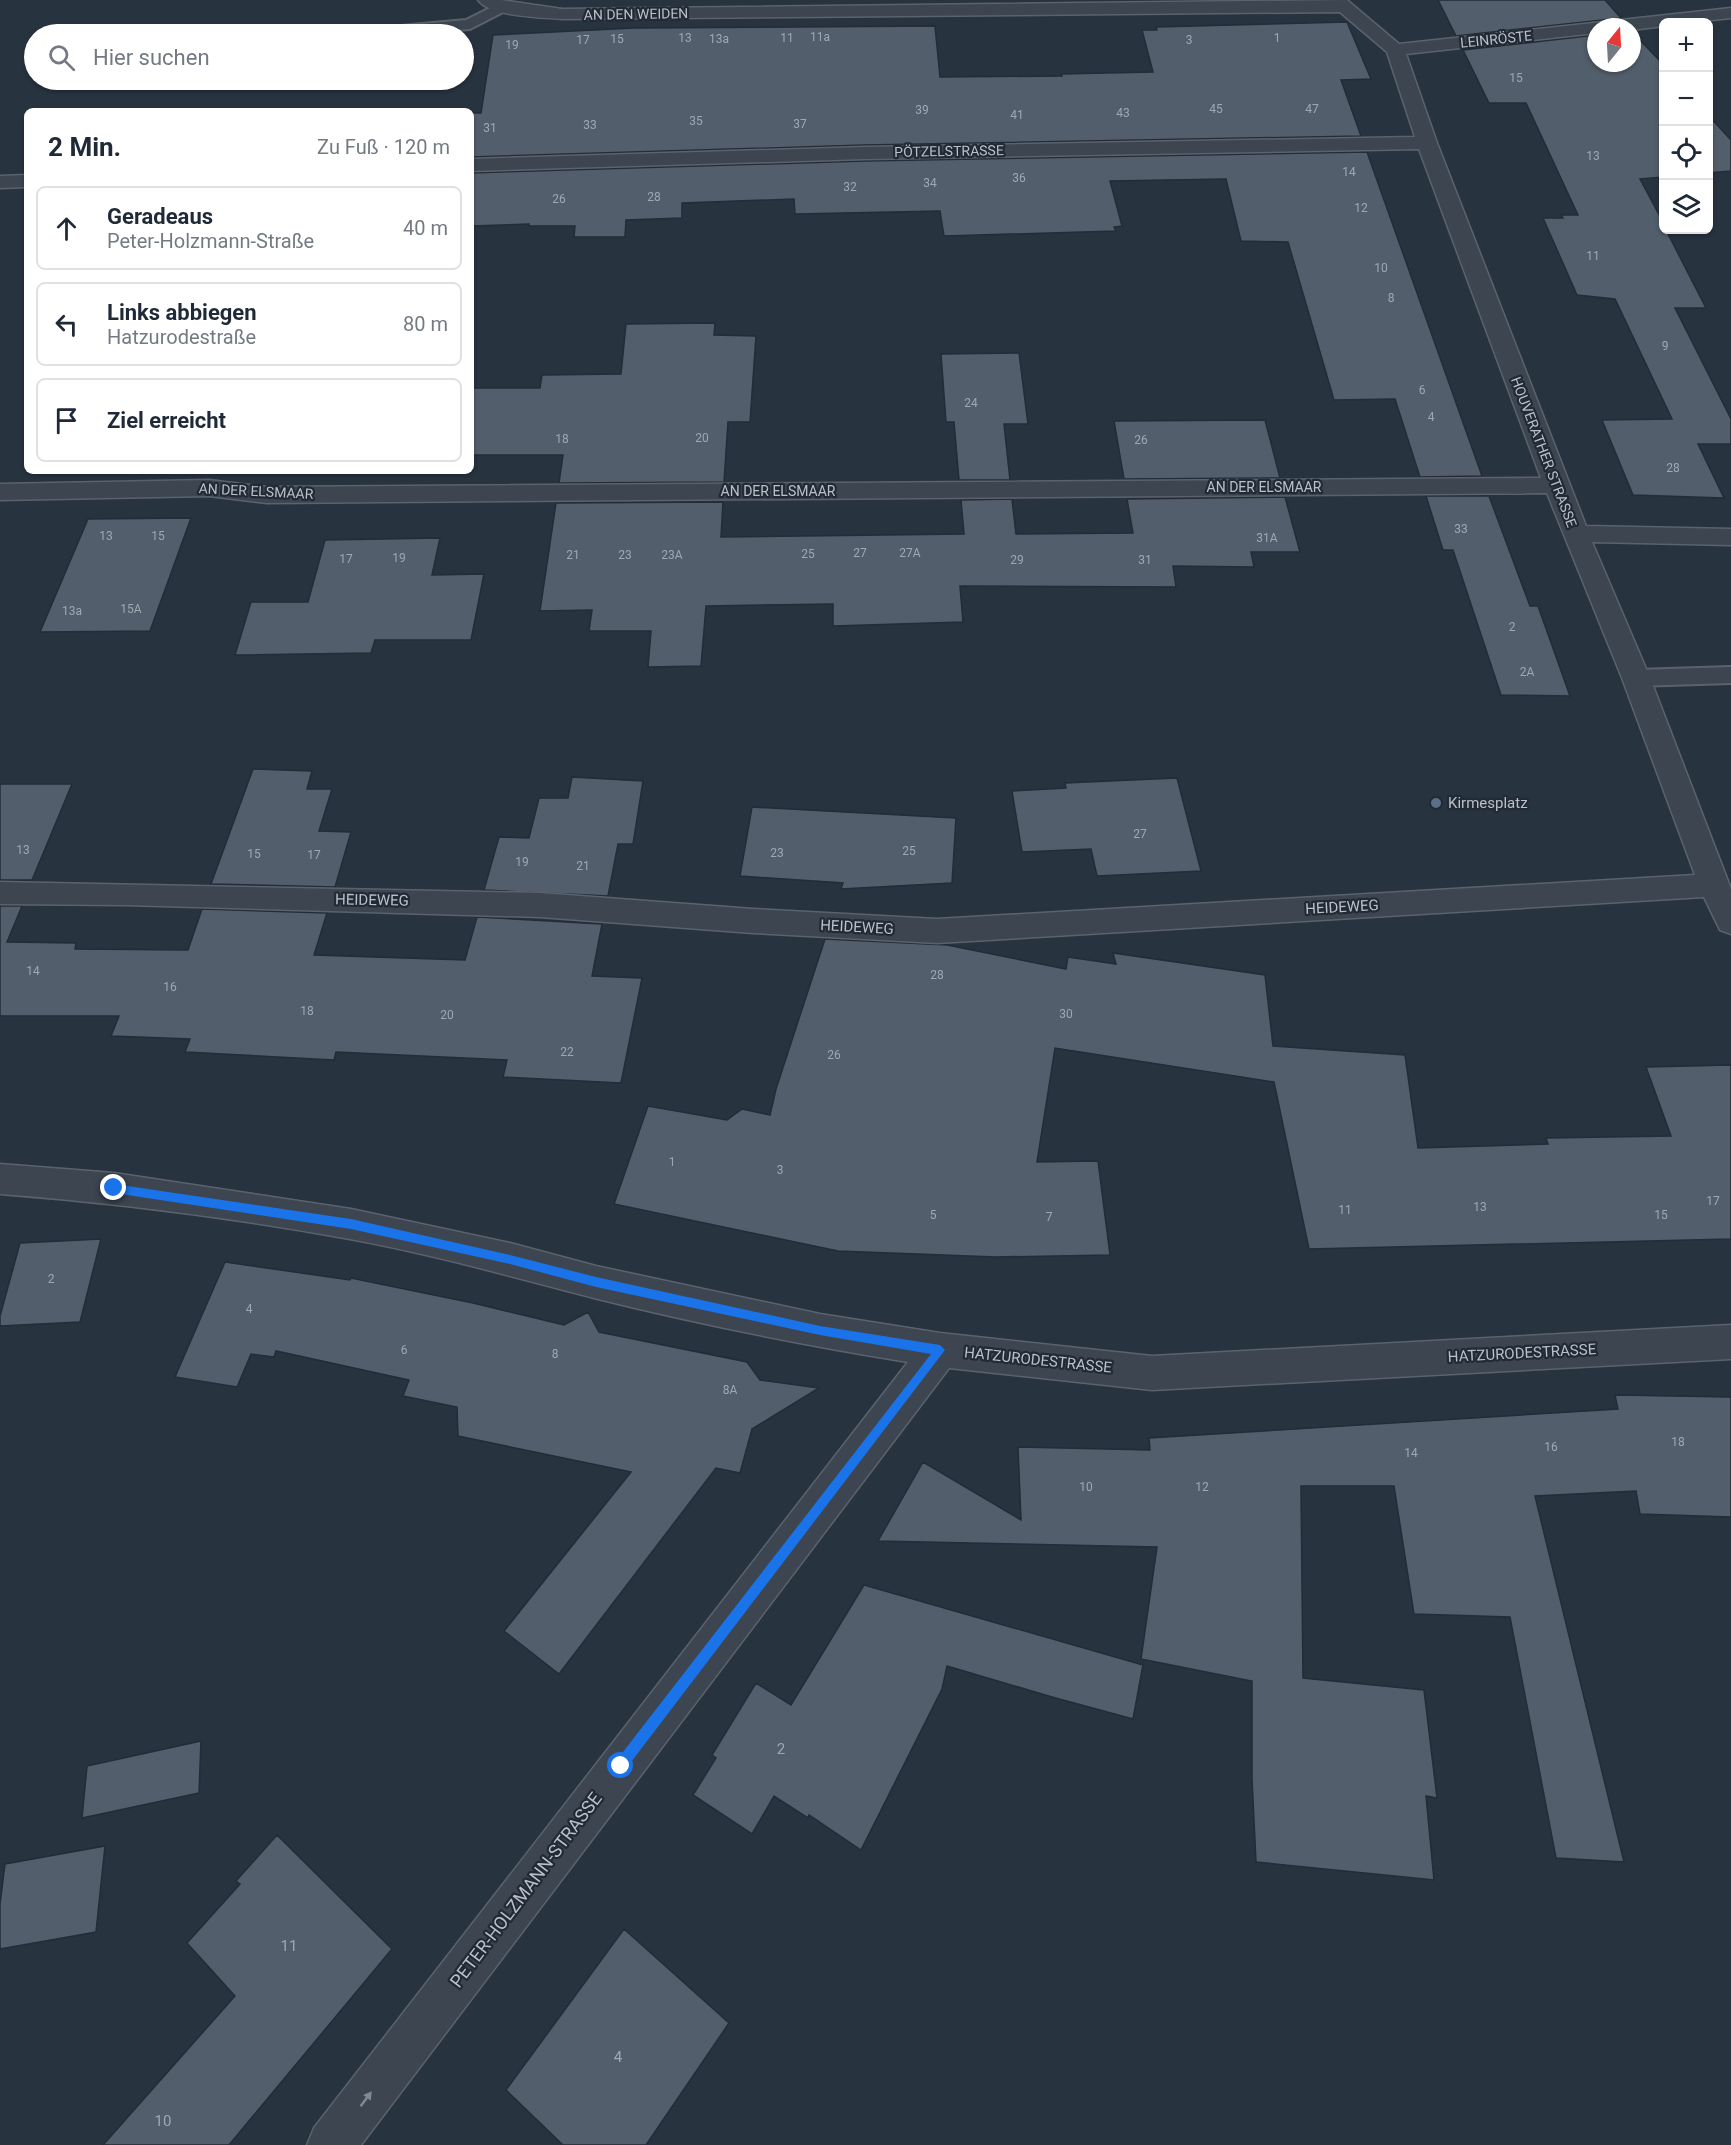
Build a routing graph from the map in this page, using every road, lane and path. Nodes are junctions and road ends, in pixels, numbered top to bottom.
1 (1668, 0) edge
2 (494, 4) edge
3 (1341, 4) edge
4 (1731, 13) edge
5 (1687, 18) joint
6 (1659, 21) edge
7 (1641, 23) edge
8 (470, 24) edge
9 (1587, 29) edge
10 (1395, 50) junction
11 (1427, 143) junction
12 (474, 165) edge
13 (24, 181) edge
14 (0, 182) edge
15 (1556, 485) junction
16 (0, 492) edge
17 (1576, 534) junction
18 (1731, 537) edge
19 (1731, 675) edge
20 (1636, 678) junction
21 (1714, 885) junction
22 (0, 893) edge
23 (1731, 922) edge
24 (0, 1179) edge
25 (1731, 1342) edge
26 (940, 1350) junction
27 (331, 2145) edge

1 - 5 street
2 - 3 street, AN DEN WEIDEN
2 - 8 lane, AN DEN WEIDEN
3 - 10 street, HOUVERATHER STRASSE
4 - 5 street
6 - 7 street
9 - 10 street, LEINRÖSTE
10 - 11 street, HOUVERATHER STRASSE
11 - 12 street, PÖTZELSTRASSE
11 - 15 street, HOUVERATHER STRASSE
13 - 14 street
15 - 16 street, AN DER ELSMAAR
15 - 17 street, HOUVERATHER STRASSE
17 - 18 street
17 - 20 street, HOUVERATHER STRASSE
19 - 20 lane
20 - 21 street, HOUVERATHER STRASSE
21 - 22 street, HEIDEWEG
21 - 23 street, HOUVERATHER STRASSE
24 - 26 street, HATZURODESTRASSE
25 - 26 street, HATZURODESTRASSE
27 -> 26 street, PETER-HOLZMANN-STRASSE

